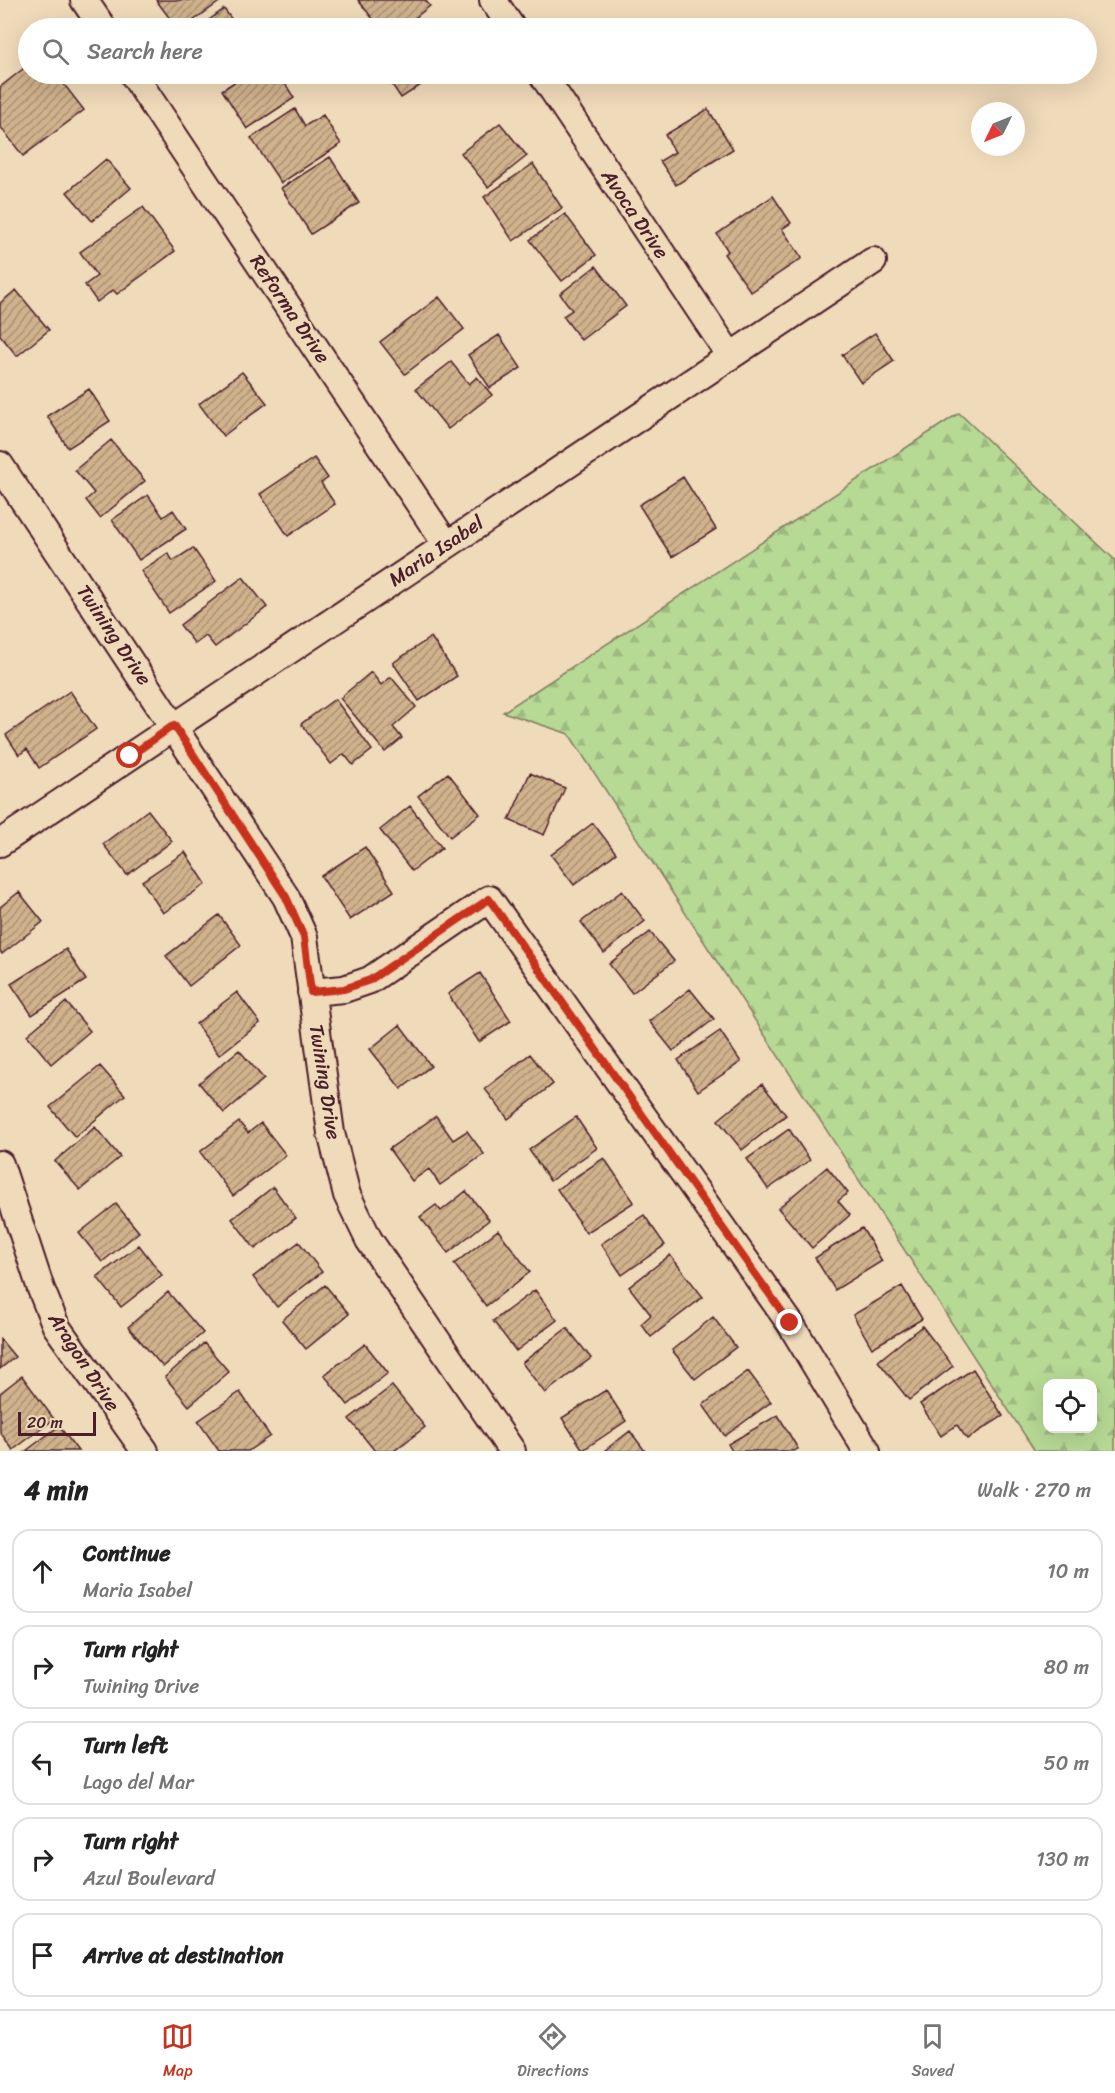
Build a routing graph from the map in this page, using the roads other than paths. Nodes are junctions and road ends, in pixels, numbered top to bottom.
1 (84, 0) edge
2 (493, 0) edge
3 (96, 18) edge
4 (505, 18) edge
5 (140, 84) edge
6 (549, 84) edge
7 (873, 261) dead end
8 (729, 354) junction
9 (0, 465) edge
10 (446, 544) junction
11 (174, 725) junction
12 (0, 843) edge
13 (311, 992) junction
14 (0, 1164) edge
15 (145, 1451) edge
16 (512, 1451) edge
17 (867, 1451) edge

1 - 3 street
2 - 4 street
5 - 10 street, Reforma Drive
6 - 8 street, Avoca Drive
7 - 8 street, Maria Isabel
8 - 10 street, Maria Isabel
9 - 11 street, Twining Drive
10 - 11 street, Maria Isabel
11 - 12 street, Maria Isabel
11 - 13 street, Twining Drive
13 - 16 street, Twining Drive
13 - 17 street
14 - 15 street, Aragon Drive

